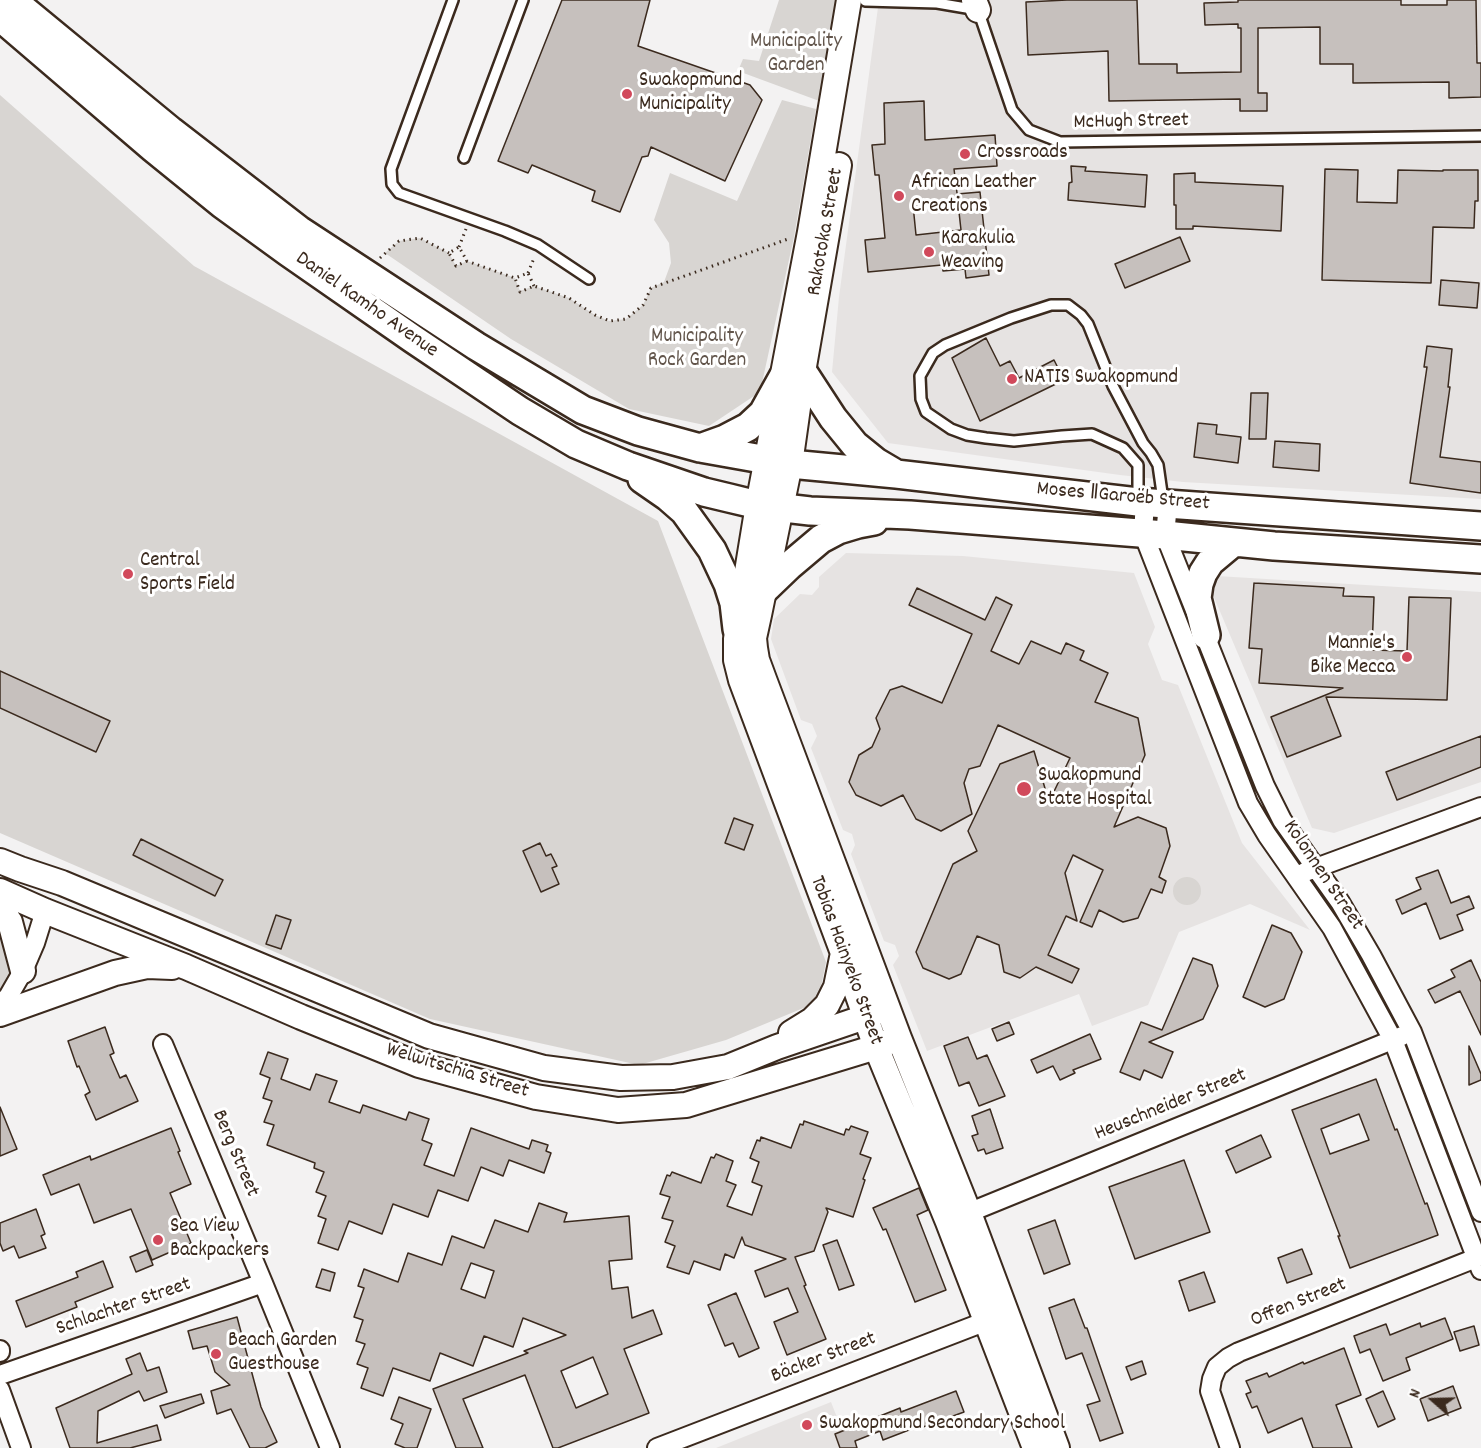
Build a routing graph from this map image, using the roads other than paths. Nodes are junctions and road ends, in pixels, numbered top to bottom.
1 (12, 0) edge
2 (453, 0) edge
3 (523, 0) edge
4 (860, 0) edge
5 (976, 5) edge
6 (0, 17) edge
7 (1481, 136) edge
8 (464, 158) dead end
9 (589, 279) dead end
10 (793, 375) junction
11 (700, 448) junction
12 (609, 458) junction
13 (778, 463) junction
14 (896, 474) junction
15 (1153, 502) junction
16 (770, 506) junction
17 (910, 515) junction
18 (1481, 526) edge
19 (1154, 534) junction
20 (1234, 542) junction
21 (1481, 559) edge
22 (764, 590) junction
23 (737, 629) junction
24 (1206, 635) junction
25 (1481, 807) edge
26 (10, 865) edge
27 (1316, 868) junction
28 (1295, 876) junction
29 (0, 891) edge
30 (100, 900) junction
31 (0, 908) edge
32 (45, 911) junction
33 (843, 953) junction
34 (186, 967) junction
35 (23, 971) junction
36 (0, 1005) edge
37 (887, 1007) junction
38 (0, 1014) edge
39 (865, 1017) junction
40 (1412, 1032) junction
41 (899, 1038) junction
42 (1393, 1040) junction
43 (163, 1044) dead end
44 (777, 1047) junction
45 (876, 1047) junction
46 (1481, 1212) edge
47 (959, 1217) junction
48 (1480, 1262) edge
49 (263, 1282) junction
50 (997, 1317) junction
51 (0, 1375) edge
52 (0, 1390) edge
53 (21, 1448) edge
54 (330, 1448) edge
55 (657, 1448) edge
56 (1035, 1448) edge
57 (1057, 1448) edge
58 (1230, 1448) edge

1 - 11 main road, Daniel Kamho Avenue
2 - 9 lane
3 - 8 lane
4 - 5 lane, McHugh Street
4 - 10 street, Rakotoka Street
4 - 10 street, Rakotoka Street
5 - 7 lane, McHugh Street
6 - 12 main road, Daniel Kamho Avenue
10 - 11 main road
10 - 13 street, Rakotoka Street
10 - 14 main road
11 - 13 main road, Daniel Kamho Avenue
12 - 16 main road, Daniel Kamho Avenue
12 - 23 main road
13 - 14 main road, Moses ǁGaroëb Street
13 - 16 street, Tobias Hainyeko Street
14 - 15 main road, Moses ǁGaroëb Street
15 - 15 lane
15 - 18 main road, Moses ǁGaroëb Street
15 - 19 street, Kolonnen Street
16 - 17 main road, Moses ǁGaroëb Street
16 - 22 street, Tobias Hainyeko Street
16 - 23 street, Tobias Hainyeko Street
17 - 19 main road, Moses ǁGaroëb Street
17 - 22 main road
19 - 20 main road, Moses ǁGaroëb Street
19 - 24 street, Kolonnen Street
19 - 28 street, Kolonnen Street
20 - 21 main road, Moses ǁGaroëb Street
20 - 24 main road
22 - 37 street, Tobias Hainyeko Street
23 - 33 street, Tobias Hainyeko Street
24 - 27 street, Kolonnen Street
25 - 27 street
26 - 30 street, Welwitschia Street
26 - 32 street
27 - 28 street
27 - 40 street, Kolonnen Street
28 - 42 street, Kolonnen Street
29 - 32 street, Welwitschia Street
30 - 32 street
30 - 44 street, Welwitschia Street
31 - 35 street
32 - 34 street, Welwitschia Street
32 - 35 street
33 - 39 street, Tobias Hainyeko Street
33 - 44 street
34 - 38 street
34 - 45 street, Welwitschia Street
35 - 36 street
37 - 39 street, Welwitschia Street
37 - 41 street, Tobias Hainyeko Street
39 - 44 street, Welwitschia Street
39 - 45 street, Tobias Hainyeko Street
40 - 42 street, Heuschneider Street
40 - 46 street, Kolonnen Street
41 - 45 street, Welwitschia Street
41 - 47 street, Tobias Hainyeko Street
42 - 47 street, Heuschneider Street
42 - 48 street, Kolonnen Street
43 - 49 street, Berg Street
45 - 47 street, Tobias Hainyeko Street
47 - 50 street, Tobias Hainyeko Street
48 - 58 street, Offen Street
49 - 51 street, Schlachter Street
49 - 54 street, Berg Street
50 - 55 street, Bäcker Street
50 - 56 street, Tobias Hainyeko Street
50 - 57 street, Tobias Hainyeko Street
52 - 53 street

